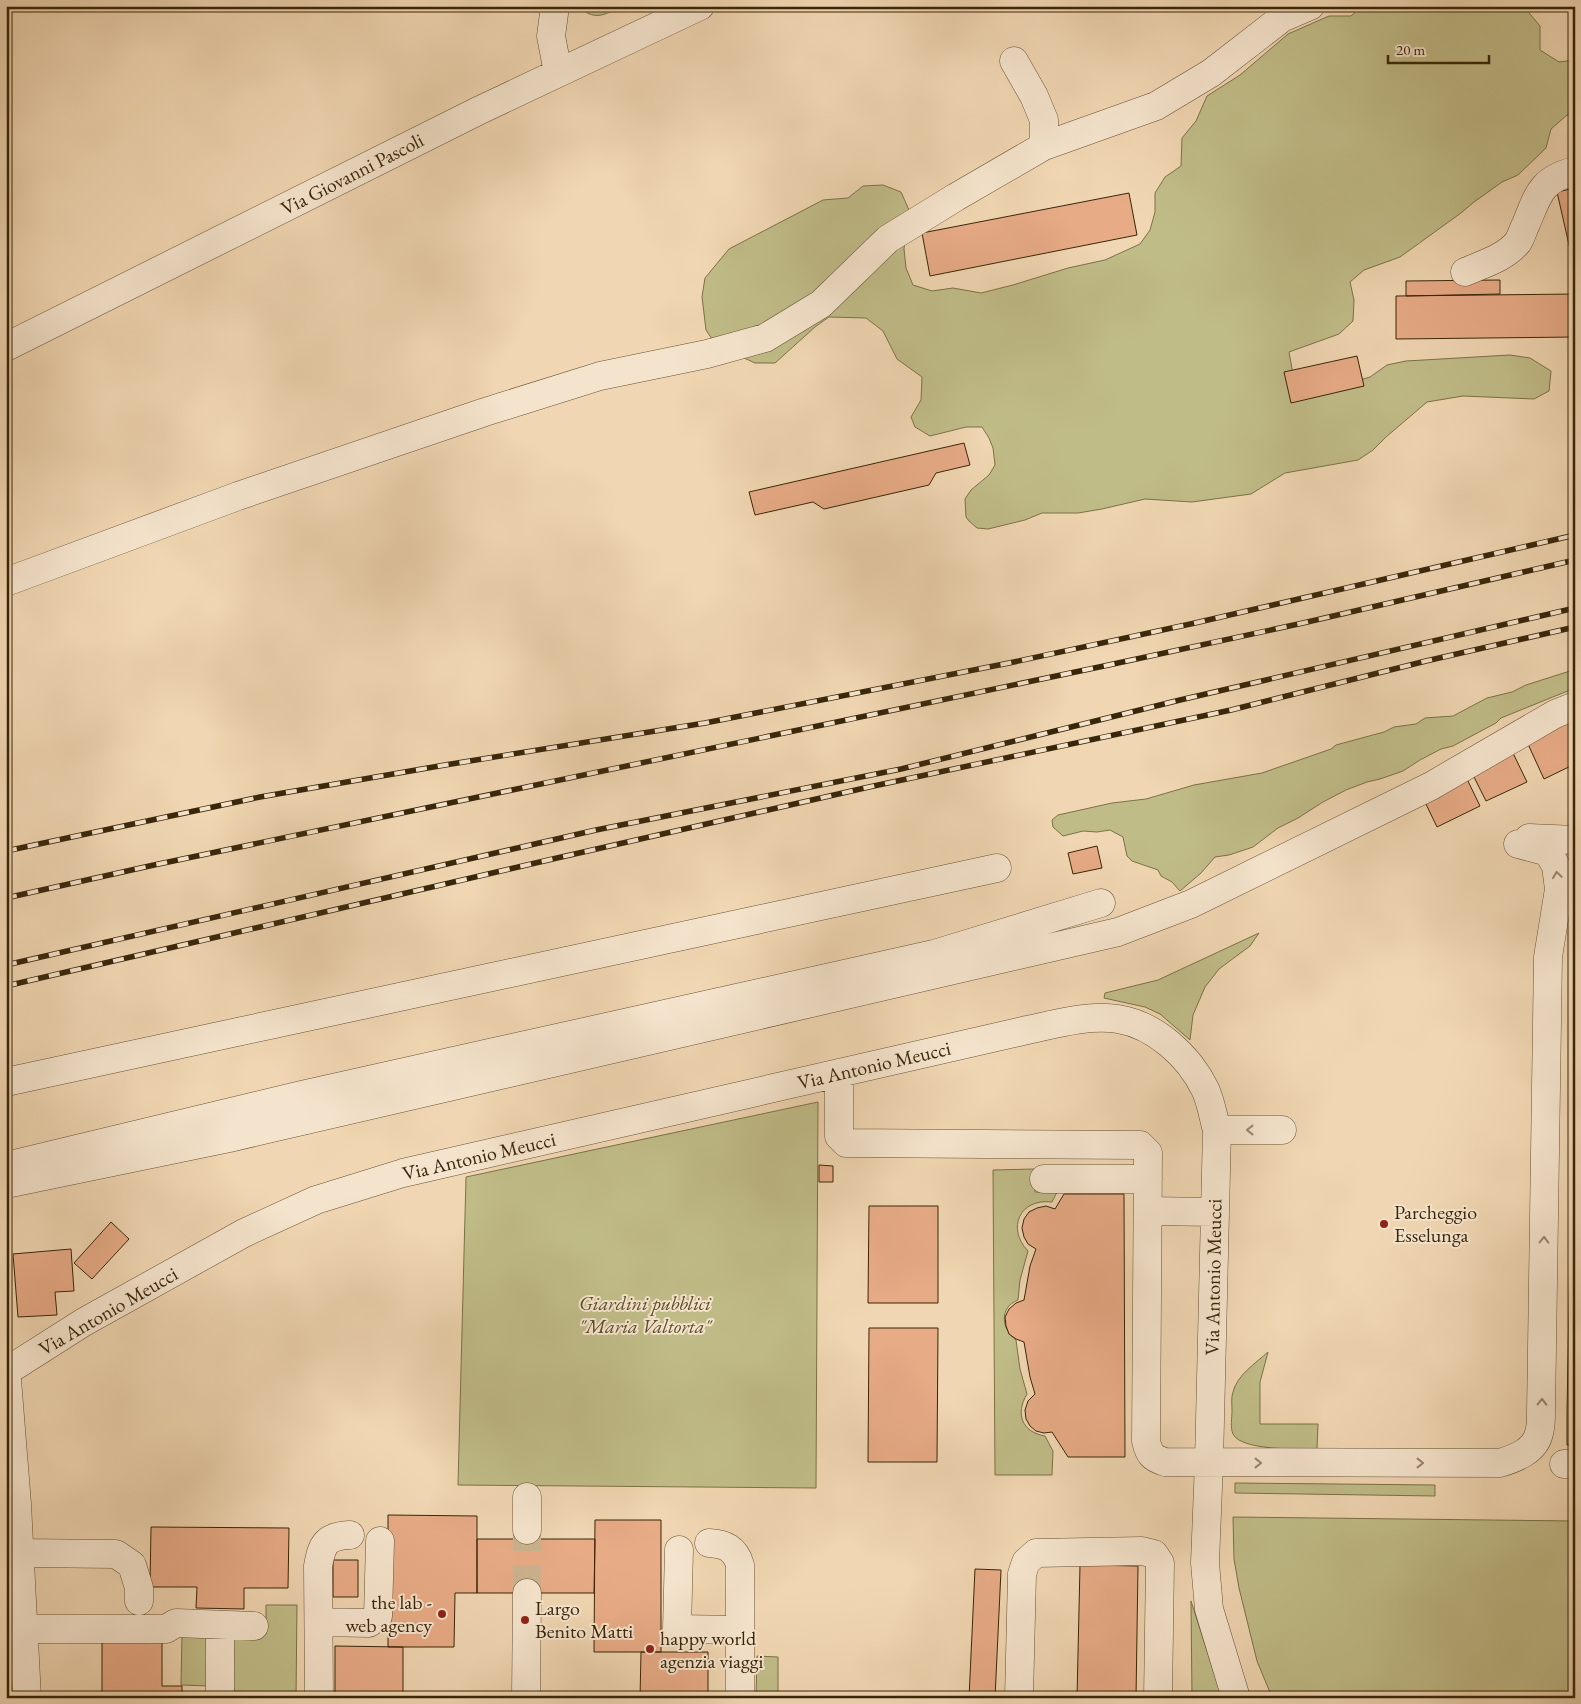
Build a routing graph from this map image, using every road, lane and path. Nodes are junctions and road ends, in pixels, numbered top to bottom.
1 (554, 6) edge
2 (700, 6) edge
3 (1310, 6) edge
4 (1014, 61) dead end
5 (558, 73) junction
6 (1044, 146) junction
7 (1575, 171) edge
8 (1465, 272) dead end
9 (6, 347) edge
10 (6, 582) edge
11 (1575, 706) edge
12 (1575, 840) edge
13 (997, 868) dead end
14 (1101, 903) dead end
15 (839, 1073) junction
16 (6, 1082) edge
17 (1217, 1130) junction
18 (1282, 1130) dead end
19 (6, 1166) edge
20 (1044, 1179) dead end
21 (1148, 1179) junction
22 (6, 1184) edge
23 (1148, 1211) junction
24 (1215, 1212) junction
25 (6, 1369) edge
26 (1209, 1462) junction
27 (11, 1489) edge
28 (527, 1497) dead end
29 (527, 1530) tunnel mouth
30 (350, 1535) dead end
31 (380, 1541) dead end
32 (709, 1543) dead end
33 (679, 1550) dead end
34 (15, 1562) edge
35 (527, 1593) tunnel mouth
36 (139, 1601) dead end
37 (319, 1622) junction
38 (220, 1625) junction
39 (254, 1626) dead end
40 (24, 1629) junction
41 (740, 1630) junction
42 (1220, 1648) junction
43 (27, 1698) edge
44 (220, 1698) edge
45 (319, 1698) edge
46 (526, 1698) edge
47 (740, 1698) edge
48 (1020, 1698) edge
49 (1158, 1698) edge
50 (1236, 1698) edge
51 (1251, 1698) edge

1 - 5 street
2 - 5 street, Via Giovanni Pascoli
3 - 6 street
4 - 6 street
5 - 9 street, Via Giovanni Pascoli
6 - 10 street
7 - 8 street
11 - 22 street
26 -> 12 street
13 - 16 street
14 - 19 street
15 - 17 street, Via Antonio Meucci
15 - 21 street
15 - 25 street, Via Antonio Meucci
18 -> 17 street
17 - 24 street, Via Antonio Meucci
20 - 21 street
21 - 23 street
23 - 24 street
23 - 26 street
24 - 26 street, Via Antonio Meucci
25 - 27 street
26 - 42 street, Via Antonio Meucci
27 - 34 street
28 - 29 street
30 - 37 street
31 - 37 street
32 - 41 street
33 - 41 street
34 - 36 street
34 - 40 street
35 - 46 street
37 - 45 street
38 - 39 street
38 - 40 street
38 - 44 street
40 - 43 street
41 - 47 street
42 - 50 street, Via Antonio Meucci
42 - 51 street, Via Antonio Meucci
48 - 49 street

